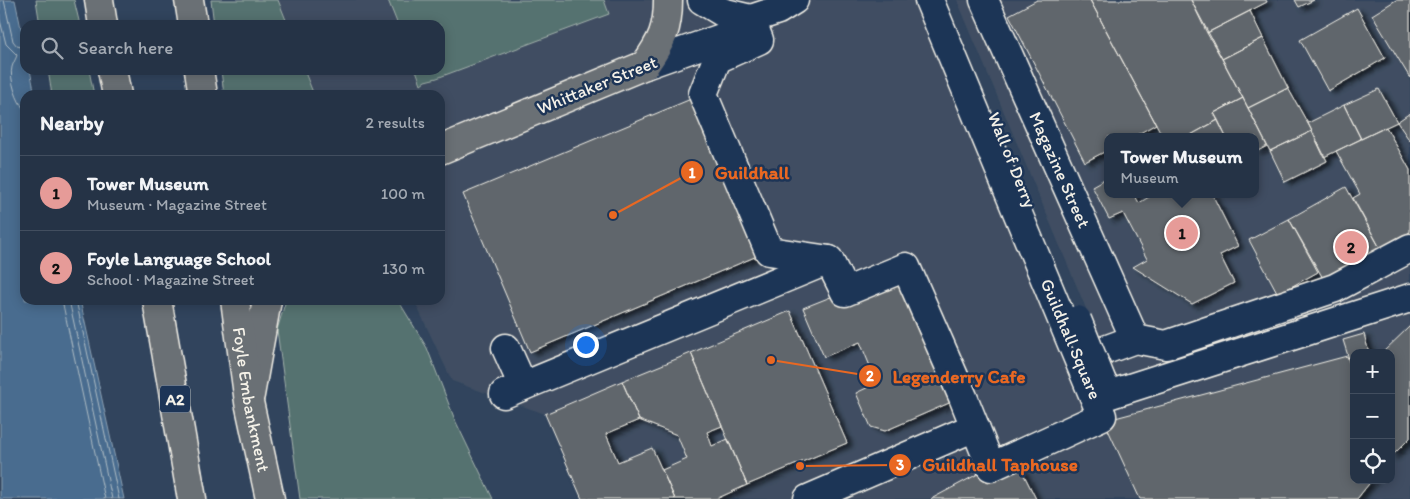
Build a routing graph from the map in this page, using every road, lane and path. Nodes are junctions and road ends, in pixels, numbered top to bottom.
1 (98, 0) edge
2 (189, 0) edge
3 (668, 0) edge
4 (702, 0) edge
5 (783, 0) edge
6 (794, 0) edge
7 (929, 0) edge
8 (946, 0) edge
9 (984, 0) edge
10 (751, 19) junction
11 (103, 20) edge
12 (191, 20) edge
13 (645, 65) junction
14 (113, 75) edge
15 (200, 75) edge
16 (116, 90) edge
17 (202, 90) edge
18 (445, 148) edge
19 (1410, 248) edge
20 (829, 260) junction
21 (1410, 298) edge
22 (158, 305) edge
23 (236, 305) edge
24 (266, 305) edge
25 (1135, 339) junction
26 (506, 348) dead end
27 (1105, 350) dead end
28 (249, 402) junction
29 (975, 427) junction
30 (192, 499) edge
31 (270, 499) edge
32 (808, 499) edge

1 - 11 main road
2 - 12 main road
3 - 13 main road
4 - 10 street
5 - 10 street
6 - 10 street
7 - 29 street, Guildhall Square
8 - 21 street, Wall of Derry, bridge
9 - 25 street, Magazine Street
10 - 13 street, Whittaker Street
10 - 20 street
13 - 18 main road, Whittaker Street
14 - 16 main road
15 - 17 main road
19 - 25 street
20 - 26 street
20 - 29 street, Guildhall Square
22 - 30 main road, A2
23 - 28 main road, Foyle Embankment
24 - 28 main road
25 - 27 street
28 - 31 main road, Foyle Embankment
29 - 32 street

